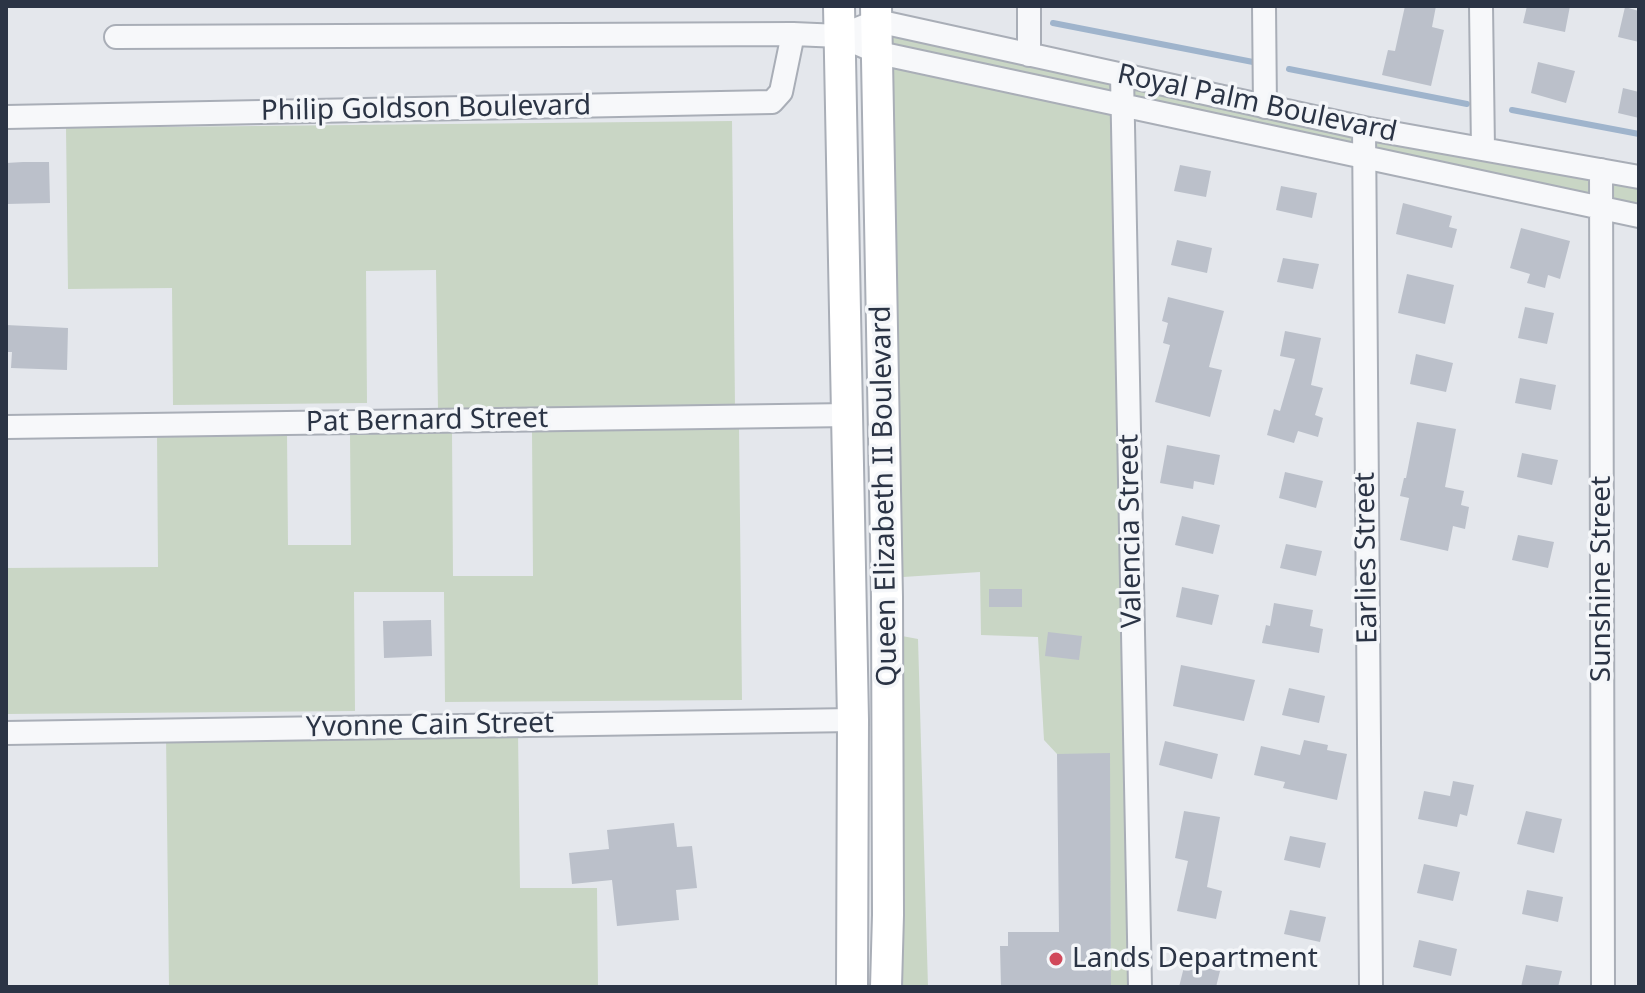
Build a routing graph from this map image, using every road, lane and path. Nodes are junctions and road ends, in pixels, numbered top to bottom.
1 (839, 6) edge
2 (1029, 6) edge
3 (1264, 6) edge
4 (1481, 6) edge
5 (876, 14) edge
6 (793, 34) junction
7 (840, 36) junction
8 (116, 37) dead end
9 (879, 53) junction
10 (1029, 55) junction
11 (1122, 75) junction
12 (1122, 105) junction
13 (1265, 107) junction
14 (6, 117) edge
15 (1364, 128) junction
16 (1483, 149) junction
17 (1364, 157) junction
18 (1601, 170) junction
19 (1639, 177) edge
20 (1601, 208) junction
21 (1639, 216) edge
22 (849, 415) junction
23 (6, 427) edge
24 (851, 597) junction
25 (887, 597) junction
26 (853, 720) junction
27 (6, 733) edge
28 (852, 914) junction
29 (888, 915) junction
30 (852, 987) edge
31 (886, 987) edge
32 (1140, 987) edge
33 (1371, 987) edge
34 (1603, 987) edge

1 - 7 street, Queen Elizabeth II Boulevard
2 - 10 street
3 - 13 street
4 - 16 street
5 - 7 street
5 - 9 street, Queen Elizabeth II Boulevard
5 - 10 street, Royal Palm Boulevard
6 - 7 street
6 - 8 street
6 - 14 street, Philip Goldson Boulevard
7 - 9 street, Royal Palm Boulevard
7 - 22 street, Queen Elizabeth II Boulevard
9 - 12 street, Royal Palm Boulevard
9 - 25 street, Queen Elizabeth II Boulevard
10 - 11 street, Royal Palm Boulevard
11 - 12 street, Valencia Street
11 - 13 street, Royal Palm Boulevard
12 - 17 street, Royal Palm Boulevard
12 - 32 street, Valencia Street
13 - 15 street, Royal Palm Boulevard
15 - 16 street, Royal Palm Boulevard
15 - 17 street, Earlies Street
16 - 18 street, Royal Palm Boulevard
17 - 20 street, Royal Palm Boulevard
17 - 33 street, Earlies Street
18 - 19 street, Royal Palm Boulevard
18 - 20 street, Sunshine Street
20 - 21 street, Royal Palm Boulevard
20 - 34 street, Sunshine Street
22 - 23 street, Pat Bernard Street
22 - 24 street, Queen Elizabeth II Boulevard
24 - 25 street
24 - 26 street, Queen Elizabeth II Boulevard
25 - 29 street, Queen Elizabeth II Boulevard
26 - 27 street, Yvonne Cain Street
26 - 28 street, Queen Elizabeth II Boulevard
28 - 29 street
28 - 30 street, Queen Elizabeth II Boulevard
29 - 31 street, Queen Elizabeth II Boulevard

